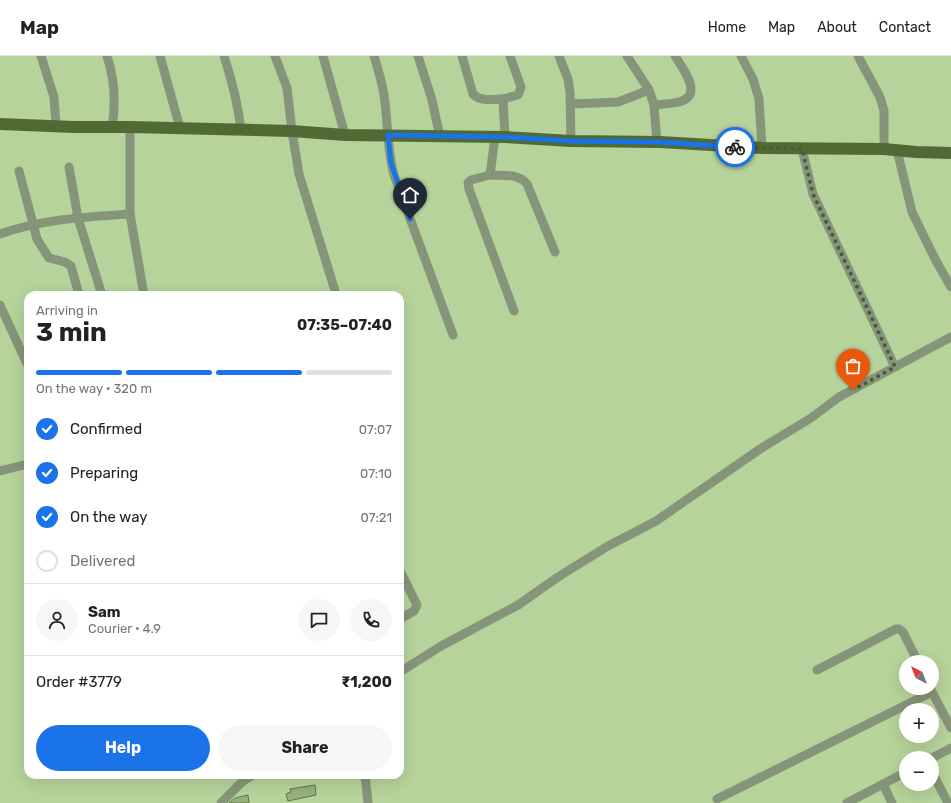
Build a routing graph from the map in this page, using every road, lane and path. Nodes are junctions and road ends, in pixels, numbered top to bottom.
1 (41, 56) edge
2 (107, 56) edge
3 (160, 56) edge
4 (224, 56) edge
5 (275, 56) edge
6 (323, 56) edge
7 (374, 56) edge
8 (418, 56) edge
9 (462, 56) edge
10 (510, 56) edge
11 (559, 56) edge
12 (627, 56) edge
13 (675, 56) edge
14 (741, 56) edge
15 (858, 56) edge
16 (648, 90) junction
17 (503, 99) junction
18 (571, 104) junction
19 (654, 106) junction
20 (0, 124) edge
21 (56, 126) junction
22 (130, 127) junction
23 (112, 128) junction
24 (180, 128) junction
25 (242, 130) junction
26 (292, 131) junction
27 (345, 135) junction
28 (388, 135) junction
29 (440, 137) junction
30 (500, 137) junction
31 (571, 141) junction
32 (658, 142) junction
33 (762, 148) junction
34 (802, 149) junction
35 (884, 149) junction
36 (898, 150) junction
37 (951, 153) edge
38 (69, 167) dead end
39 (19, 171) dead end
40 (490, 174) junction
41 (130, 214) junction
42 (78, 218) junction
43 (32, 224) junction
44 (0, 234) edge
45 (555, 252) dead end
46 (951, 287) edge
47 (78, 291) edge
48 (101, 291) edge
49 (143, 291) edge
50 (335, 291) edge
51 (0, 305) edge
52 (514, 311) dead end
53 (453, 335) dead end
54 (951, 337) edge
55 (24, 357) edge
56 (895, 367) junction
57 (24, 465) edge
58 (0, 471) edge
59 (404, 579) edge
60 (404, 617) edge
61 (915, 655) edge
62 (404, 666) edge
63 (817, 670) dead end
64 (921, 695) edge
65 (934, 695) edge
66 (951, 728) edge
67 (951, 748) edge
68 (939, 754) edge
69 (899, 776) edge
70 (246, 779) edge
71 (365, 779) edge
72 (883, 784) junction
73 (939, 786) edge
74 (717, 799) dead end
75 (221, 803) edge
76 (368, 803) edge
77 (847, 803) edge
78 (892, 803) edge
79 (948, 803) edge

1 - 21 street
2 - 23 street
3 - 24 street
4 - 25 street
5 - 26 street
6 - 27 street
7 - 28 street
8 - 29 street
9 - 17 street
10 - 17 street
11 - 18 street
12 - 16 street
13 - 19 street
14 - 33 street
15 - 35 street
16 - 18 street
16 - 19 street
17 - 30 street
18 - 31 street
19 - 32 street
20 - 21 main road
21 - 23 main road
22 - 23 main road
22 - 24 main road
22 - 41 street
24 - 25 main road
25 - 26 main road
26 - 27 main road
26 - 50 street
27 - 28 main road
28 - 29 main road
28 - 53 street
29 - 30 main road
30 - 31 main road
30 - 40 street
31 - 32 main road
32 - 33 main road
33 - 34 main road
34 - 35 main road
34 - 56 street
35 - 36 main road
36 - 37 main road
36 - 46 street
38 - 42 street
39 - 43 street
40 - 45 street
40 - 52 street
41 - 42 street
41 - 49 street
42 - 43 street
42 - 48 street
43 - 44 street
43 - 47 street
51 - 55 street
54 - 56 street
56 - 62 street
57 - 58 street
59 - 60 street
61 - 63 street
64 - 74 street
65 - 66 street
67 - 68 street
69 - 72 street
70 - 75 street
71 - 76 street
72 - 77 street
72 - 78 street
73 - 79 street

